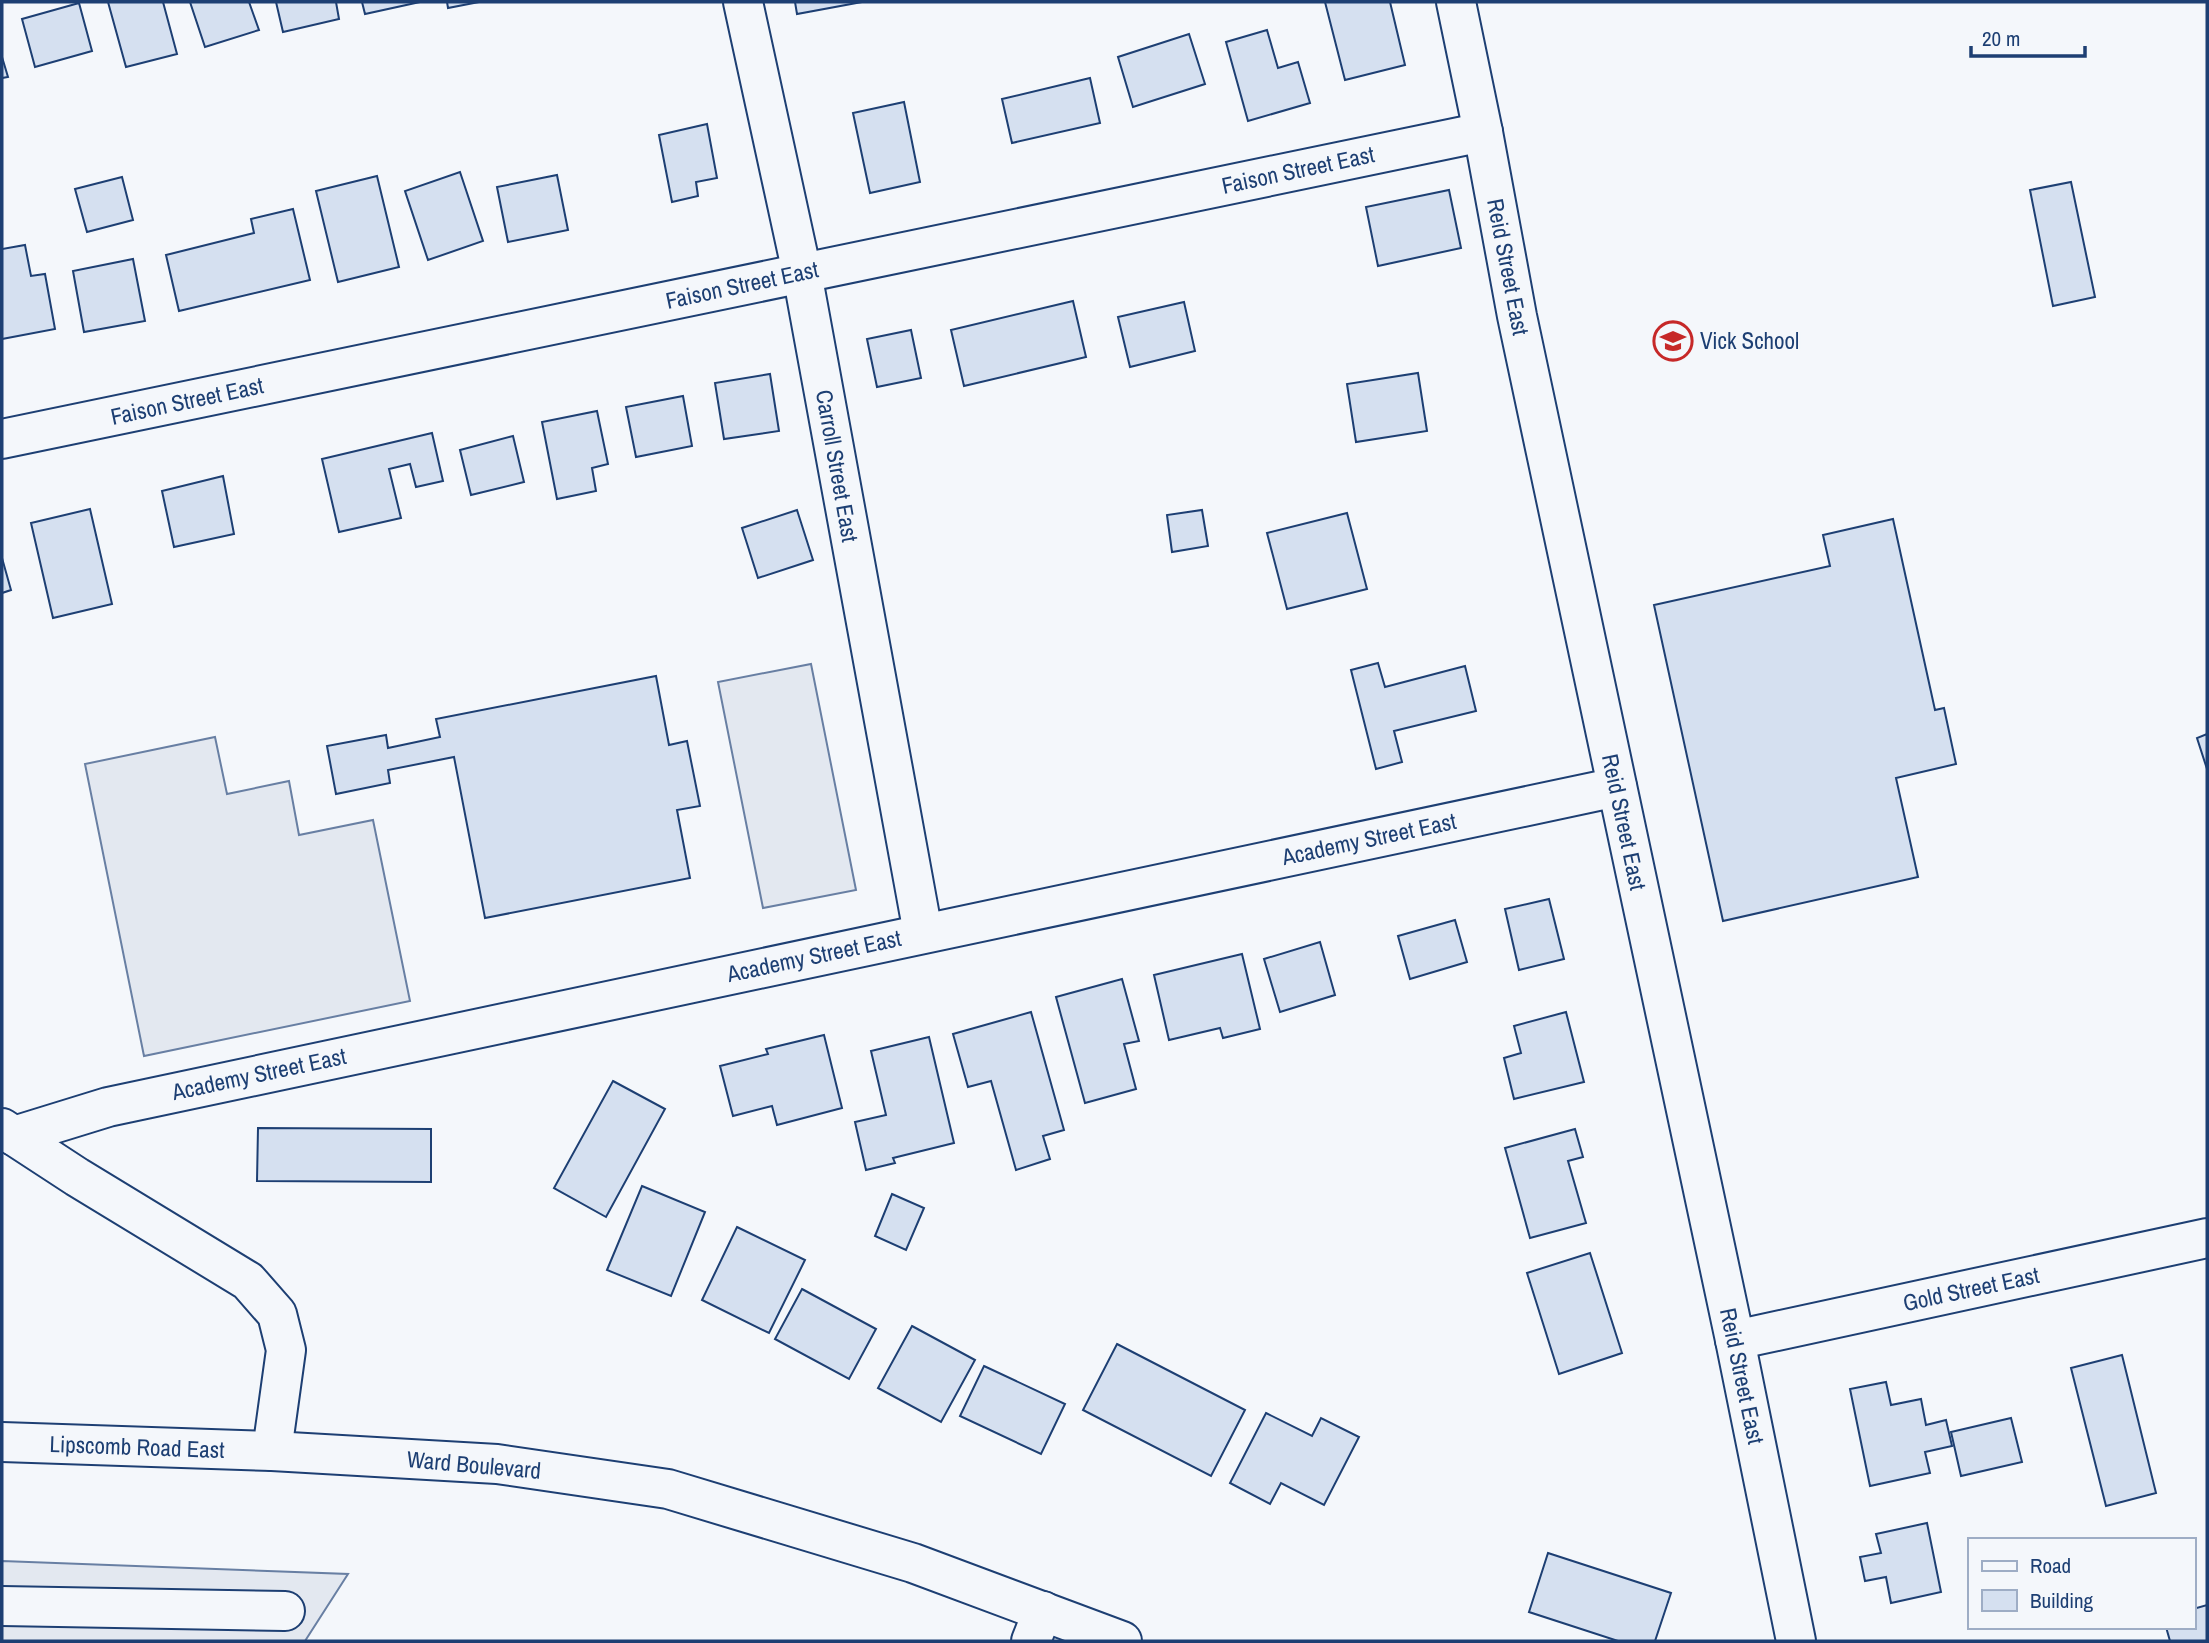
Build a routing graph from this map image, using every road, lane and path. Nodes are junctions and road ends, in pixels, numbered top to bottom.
1 (743, 2) edge
2 (1455, 2) edge
3 (1483, 132) junction
4 (802, 272) junction
5 (2, 439) edge
6 (1617, 787) junction
7 (923, 933) junction
8 (8, 1132) edge
9 (2207, 1238) edge
10 (1735, 1340) junction
11 (2, 1442) edge
12 (272, 1451) junction
13 (2, 1606) edge
14 (1037, 1626) edge
15 (266, 1641) edge
16 (1122, 1641) edge
17 (1796, 1641) edge

1 - 4 street, Carroll Street East
2 - 3 street, Reid Street East
3 - 4 street, Faison Street East
3 - 6 street, Reid Street East
4 - 5 street, Faison Street East
4 - 7 street, Carroll Street East
6 - 7 street, Academy Street East
6 - 10 street, Reid Street East
7 - 8 street, Academy Street East
8 - 12 street
9 - 10 street, Gold Street East
10 - 17 street, Reid Street East
11 - 12 street, Lipscomb Road East
12 - 14 street, Ward Boulevard
13 - 15 street
14 - 16 street, Ward Boulevard

